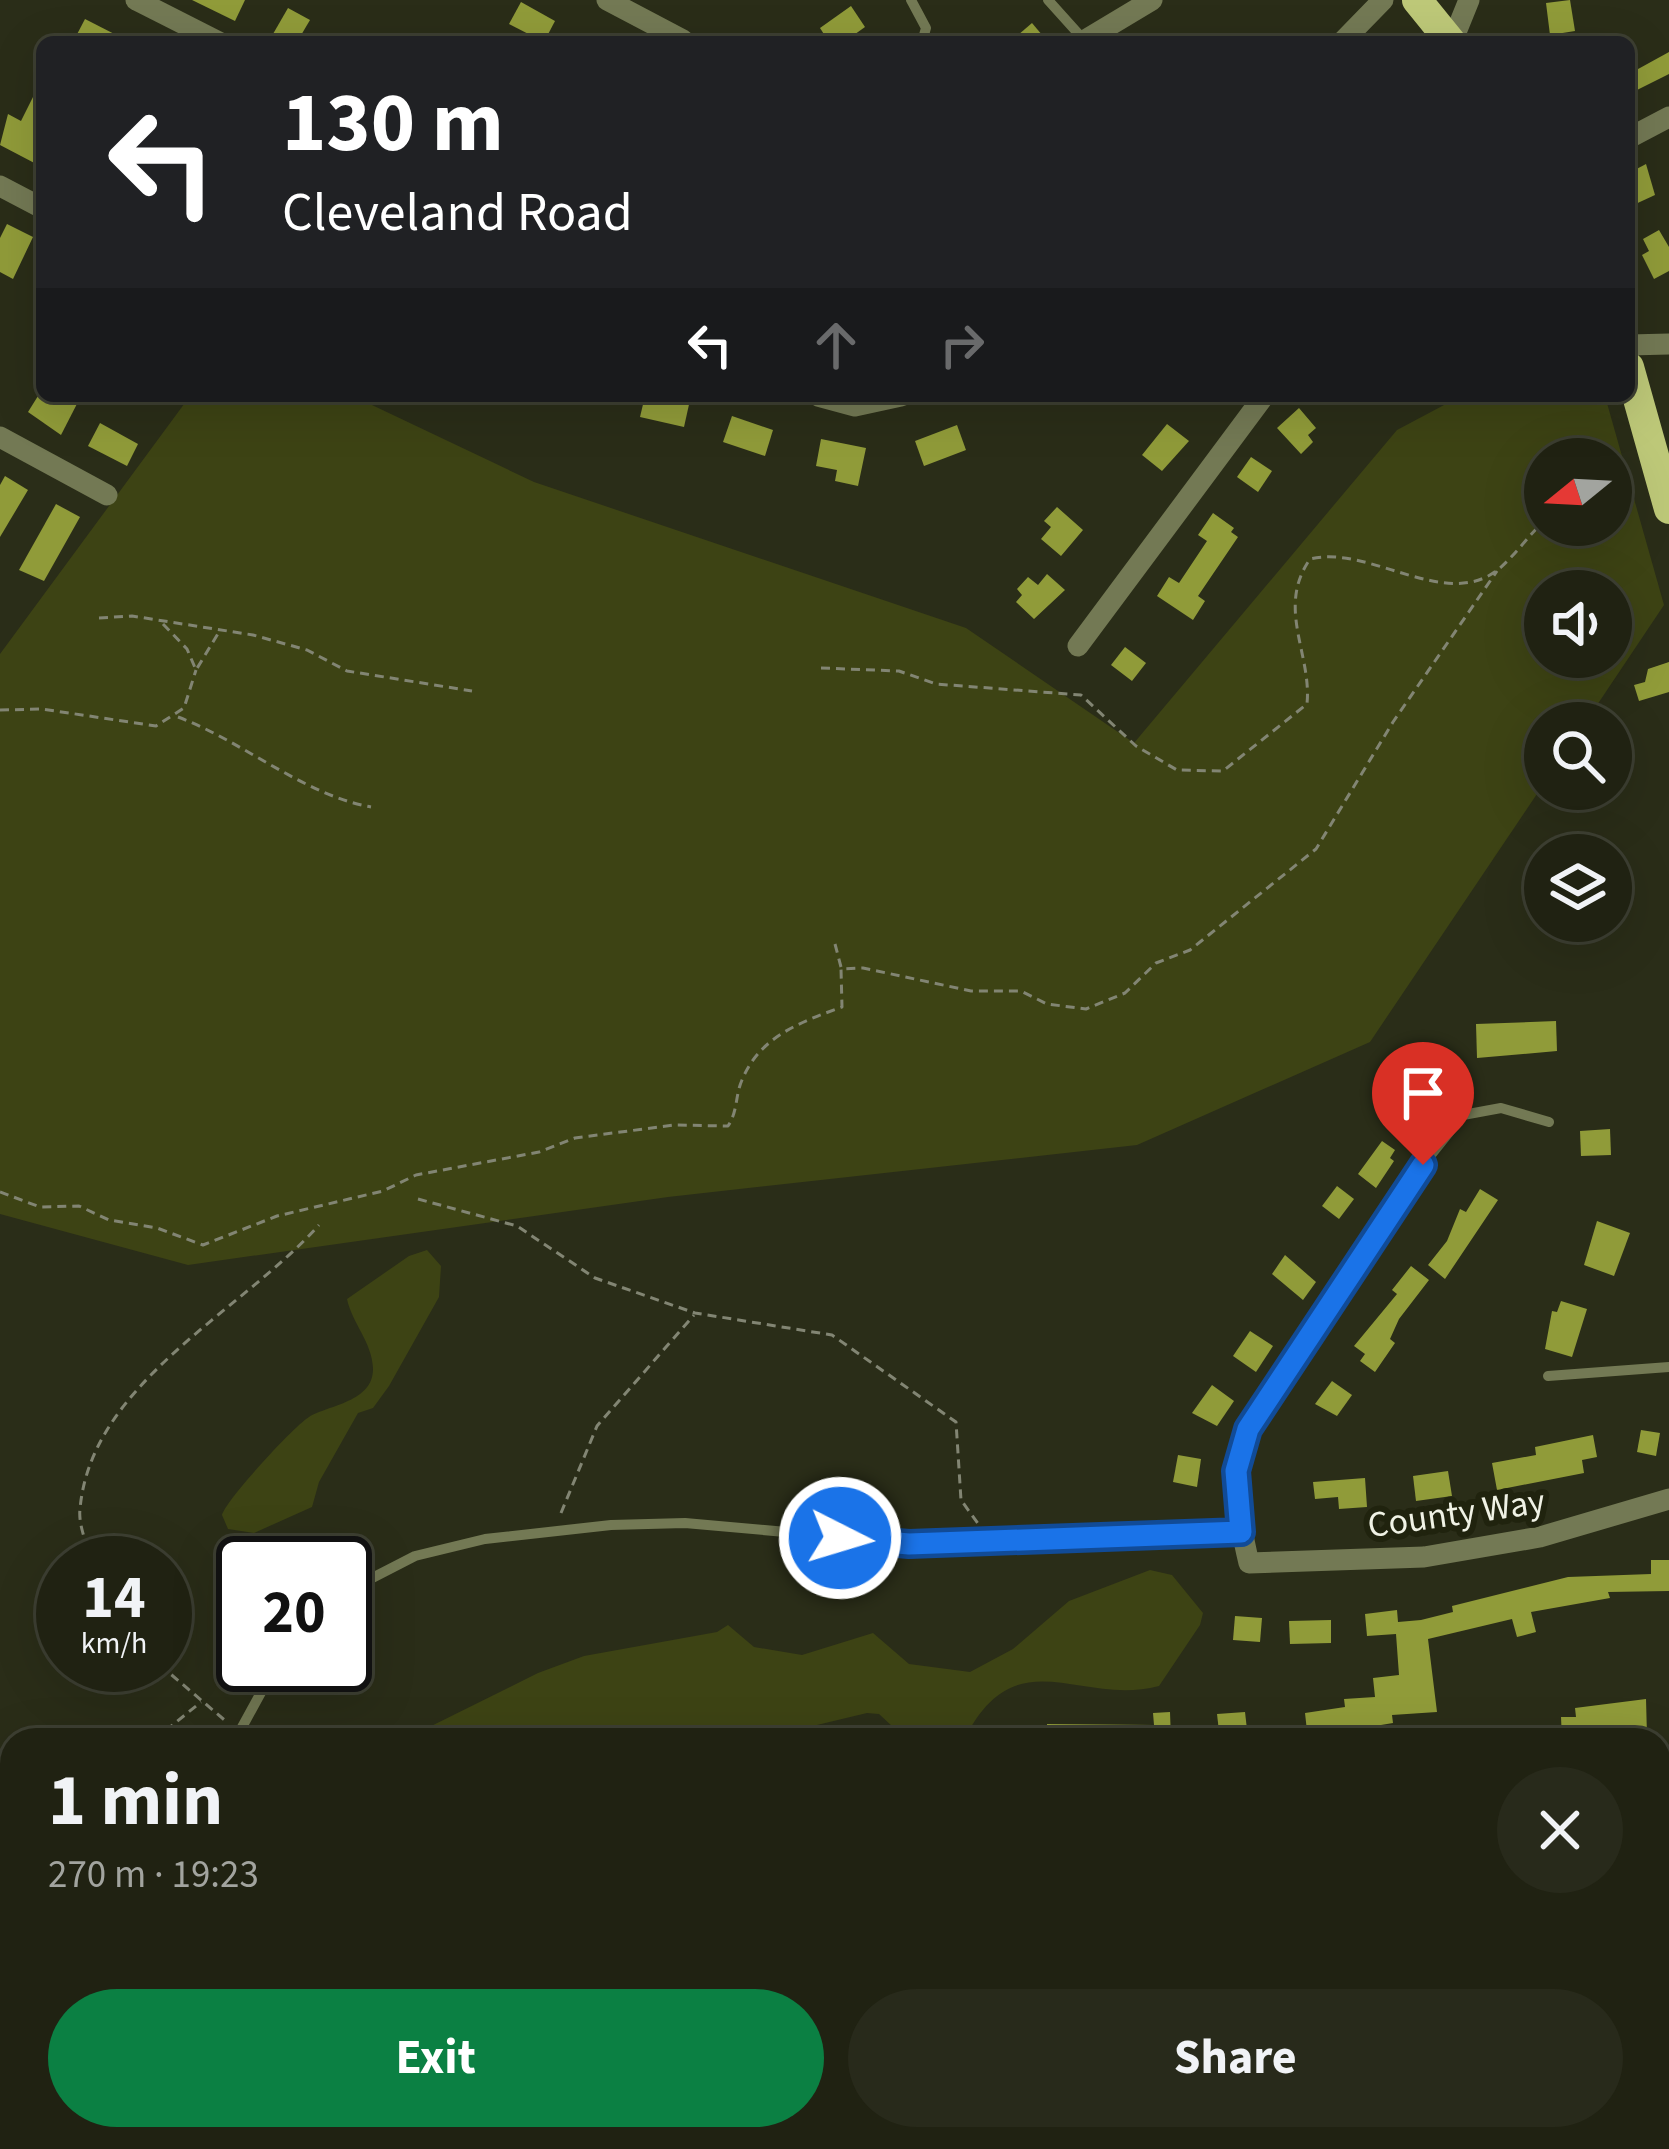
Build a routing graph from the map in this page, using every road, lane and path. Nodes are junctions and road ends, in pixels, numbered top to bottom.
1 (136, 0) edge
2 (607, 0) edge
3 (911, 0) edge
4 (1048, 0) edge
5 (1152, 0) edge
6 (1383, 0) edge
7 (1418, 0) edge
8 (1469, 0) edge
9 (207, 36) edge
10 (675, 36) edge
11 (924, 36) edge
12 (1079, 36) edge
13 (1091, 36) edge
14 (1348, 36) edge
15 (1446, 36) edge
16 (1454, 36) edge
17 (1669, 117) edge
18 (1635, 135) edge
19 (0, 186) edge
20 (36, 205) edge
21 (1669, 344) edge
22 (1635, 345) edge
23 (1635, 388) edge
24 (840, 402) edge
25 (873, 402) edge
26 (1260, 402) edge
27 (0, 436) edge
28 (107, 495) dead end
29 (1669, 509) edge
30 (1524, 542) edge
31 (1497, 571) junction
32 (99, 618) dead end
33 (162, 622) junction
34 (219, 632) junction
35 (1078, 646) dead end
36 (821, 668) dead end
37 (196, 670) junction
38 (472, 692) dead end
39 (0, 710) edge
40 (176, 716) junction
41 (371, 808) dead end
42 (835, 944) dead end
43 (841, 969) junction
44 (1549, 1122) dead end
45 (1423, 1165) joint
46 (0, 1192) edge
47 (418, 1198) dead end
48 (319, 1226) dead end
49 (695, 1313) junction
50 (1669, 1366) edge
51 (1548, 1376) dead end
52 (1669, 1499) edge
53 (551, 1532) junction
54 (1241, 1532) junction
55 (85, 1536) edge
56 (991, 1540) junction
57 (372, 1578) edge
58 (192, 1692) edge
59 (261, 1692) edge
60 (202, 1701) junction
61 (169, 1728) edge
62 (229, 1728) edge
63 (241, 1728) edge

1 - 9 street
2 - 10 street
3 - 11 lane
4 - 12 lane
5 - 13 street
6 - 14 street
7 - 15 main road
8 - 16 street
17 - 18 street
19 - 20 street
21 - 22 street
23 - 29 main road
24 - 25 street
26 - 35 street
27 - 28 street
30 - 31 path
31 - 36 path
31 - 43 path
32 - 33 path
33 - 34 path
33 - 37 path
34 - 37 path
34 - 38 path
37 - 40 path
39 - 40 path
40 - 41 path
42 - 43 path
43 - 46 path
44 - 45 lane
45 - 54 street
47 - 49 path
48 - 55 path
49 - 53 path
49 - 56 path
50 - 51 lane
52 - 54 street, County Way
53 - 56 lane
53 - 57 lane
54 - 56 lane
58 - 60 path
59 - 63 lane
60 - 61 path
60 - 62 path

